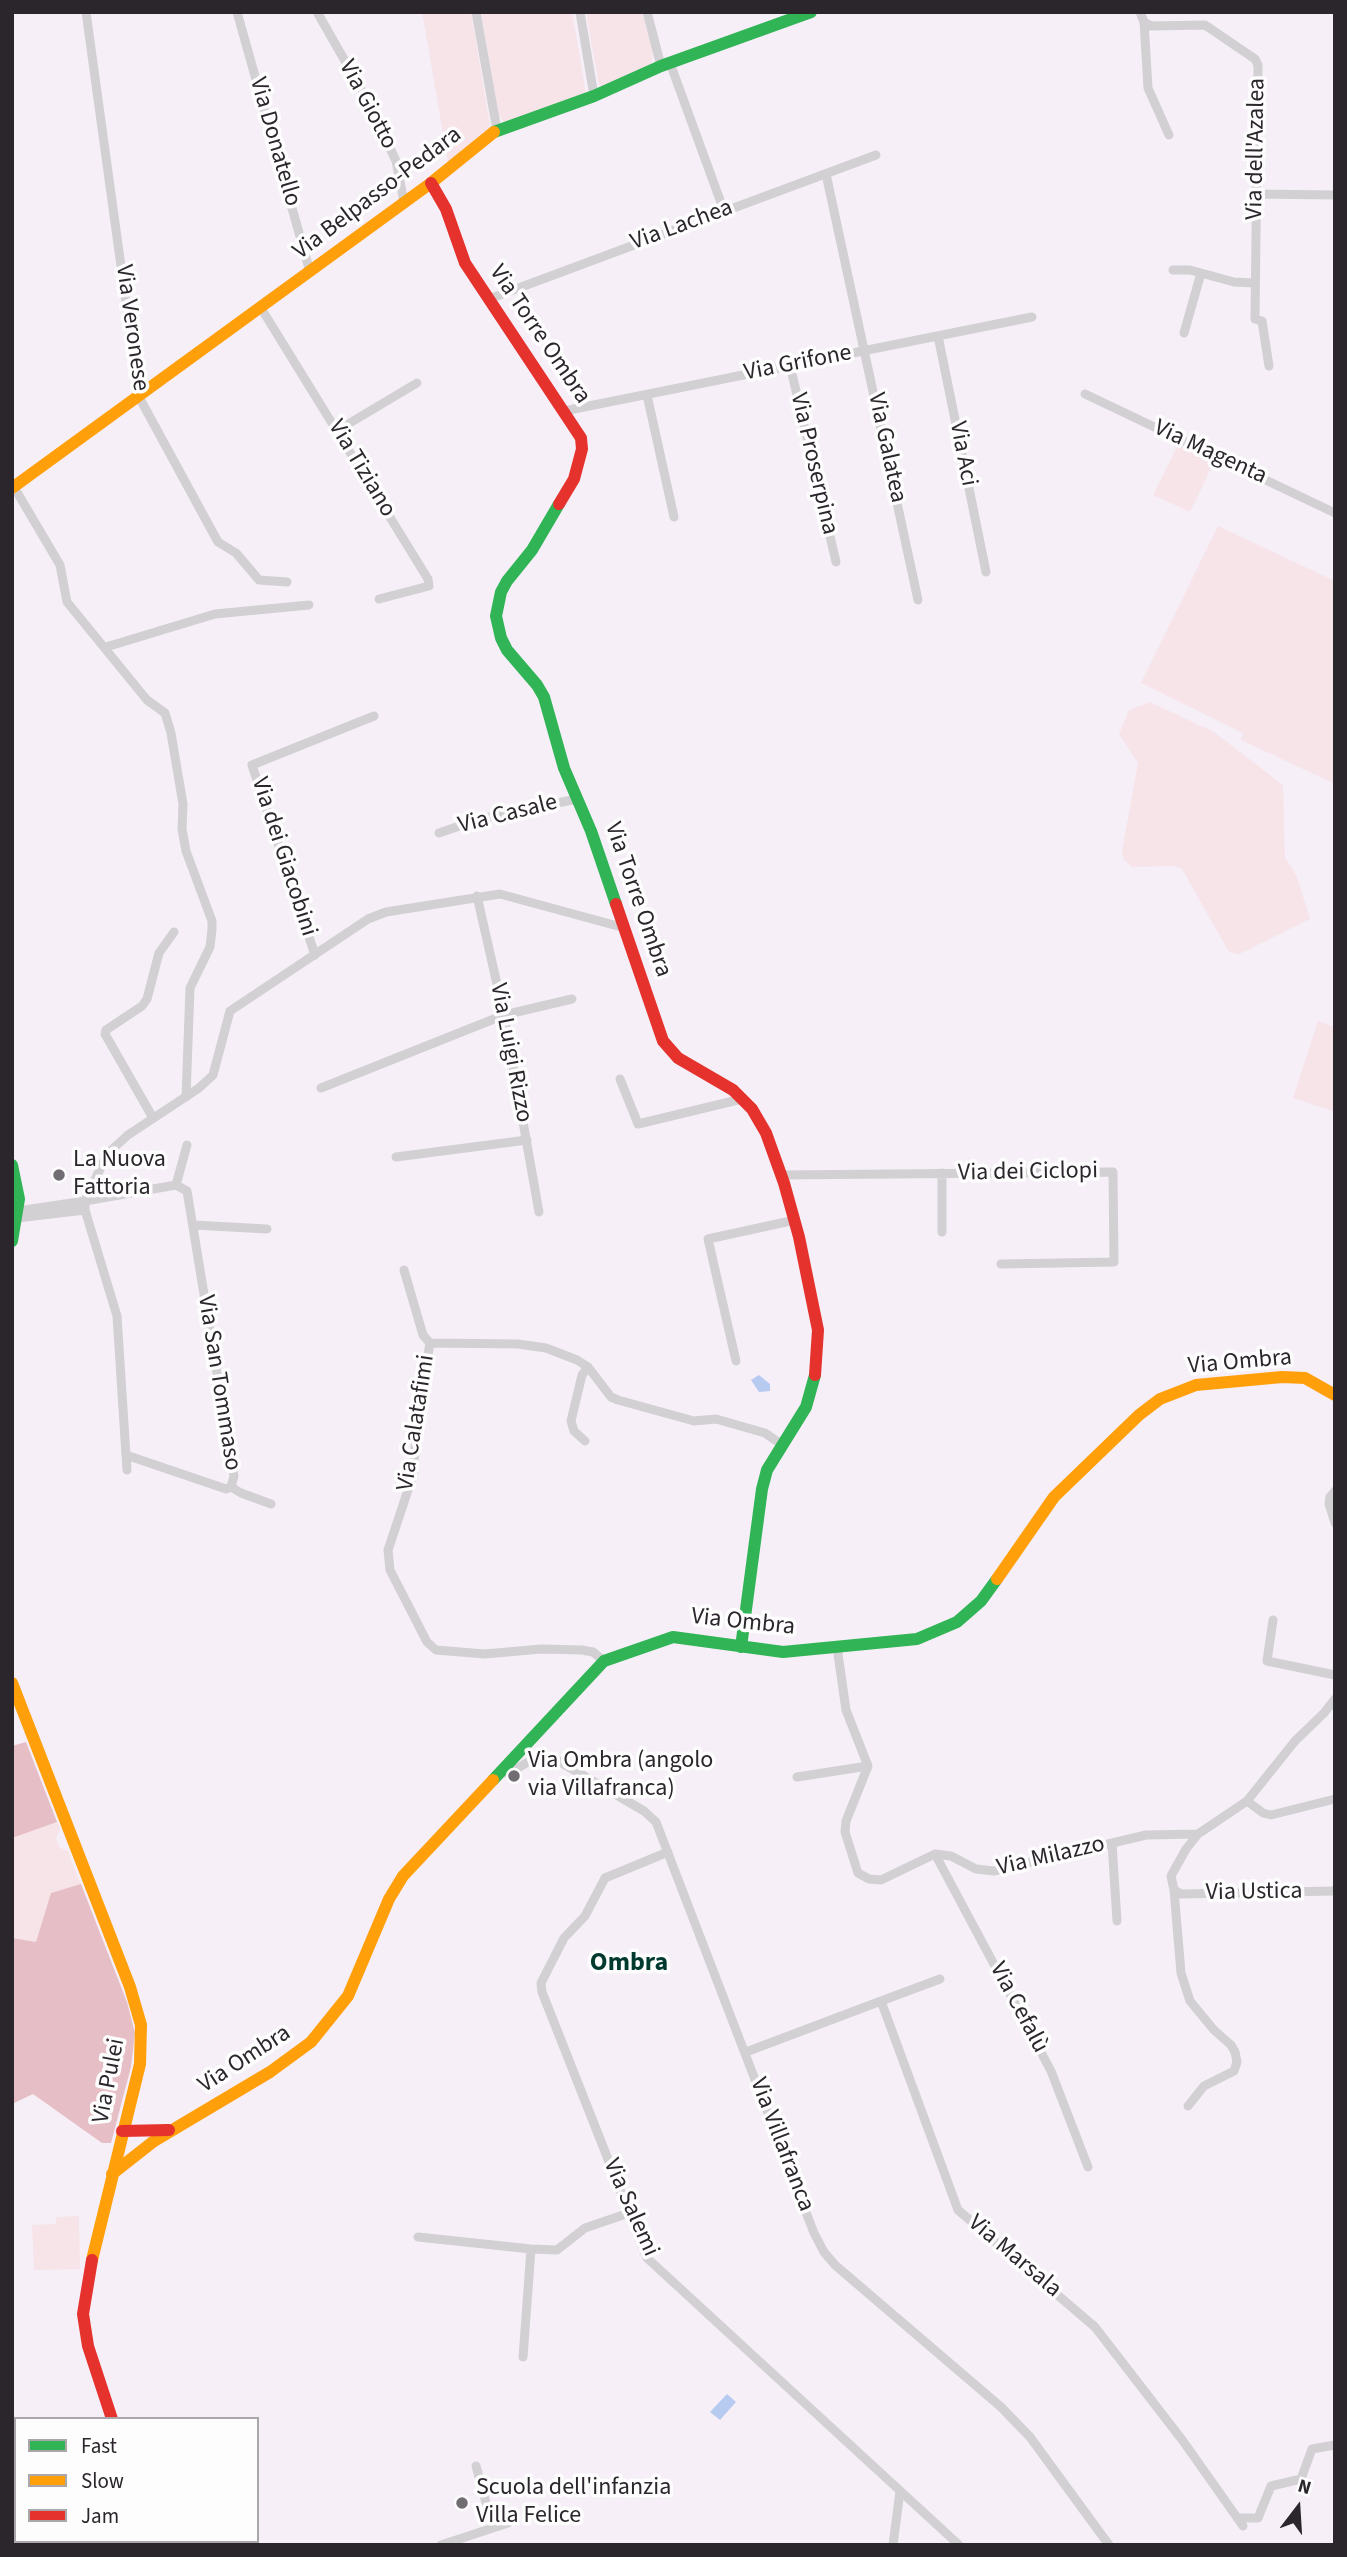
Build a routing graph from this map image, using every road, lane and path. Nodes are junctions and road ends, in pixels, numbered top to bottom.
1 (86, 12) edge
2 (237, 12) edge
3 (317, 12) edge
4 (477, 12) edge
5 (580, 12) edge
6 (647, 12) edge
7 (811, 12) edge
8 (1142, 17) edge
9 (665, 64) junction
10 (594, 96) junction
11 (497, 130) junction
12 (1169, 135) dead end
13 (876, 155) dead end
14 (826, 174) junction
15 (430, 183) junction
16 (1256, 194) junction
17 (1335, 195) edge
18 (404, 202) junction
19 (723, 211) junction
20 (1173, 270) dead end
21 (310, 272) junction
22 (1201, 273) junction
23 (1255, 283) junction
24 (489, 299) junction
25 (261, 308) junction
26 (1032, 317) dead end
27 (1184, 333) dead end
28 (938, 336) junction
29 (864, 350) junction
30 (790, 365) junction
31 (1269, 366) dead end
32 (417, 383) dead end
33 (647, 394) junction
34 (1085, 394) dead end
35 (139, 397) junction
36 (564, 411) junction
37 (338, 430) junction
38 (13, 488) edge
39 (1335, 513) edge
40 (674, 517) dead end
41 (836, 562) dead end
42 (986, 572) dead end
43 (287, 582) dead end
44 (379, 599) dead end
45 (918, 600) dead end
46 (309, 605) dead end
47 (106, 647) junction
48 (374, 716) dead end
49 (577, 799) junction
50 (439, 833) dead end
51 (477, 896) junction
52 (625, 928) junction
53 (174, 932) dead end
54 (315, 955) junction
55 (572, 999) dead end
56 (504, 1015) junction
57 (620, 1079) dead end
58 (321, 1088) dead end
59 (186, 1097) junction
60 (742, 1099) junction
61 (153, 1118) junction
62 (527, 1140) junction
63 (187, 1145) dead end
64 (396, 1157) dead end
65 (12, 1165) edge
66 (942, 1173) junction
67 (781, 1175) junction
68 (176, 1185) junction
69 (85, 1206) junction
70 (539, 1212) dead end
71 (17, 1215) junction
72 (795, 1220) junction
73 (194, 1225) junction
74 (267, 1229) dead end
75 (942, 1232) dead end
76 (12, 1241) edge
77 (1001, 1264) dead end
78 (404, 1270) dead end
79 (430, 1343) junction
80 (736, 1360) dead end
81 (588, 1367) junction
82 (1335, 1395) edge
83 (585, 1441) dead end
84 (781, 1444) junction
85 (126, 1455) junction
86 (127, 1471) dead end
87 (231, 1487) junction
88 (1335, 1491) edge
89 (271, 1504) dead end
90 (1335, 1523) edge
91 (1273, 1620) dead end
92 (741, 1647) junction
93 (837, 1647) junction
94 (604, 1661) junction
95 (1335, 1675) edge
96 (12, 1683) edge
97 (1335, 1699) edge
98 (868, 1766) junction
99 (500, 1770) junction
100 (797, 1777) dead end
101 (1335, 1799) edge
102 (1247, 1801) junction
103 (1198, 1834) junction
104 (1112, 1843) junction
105 (668, 1852) junction
106 (935, 1854) junction
107 (1174, 1890) junction
108 (1335, 1891) edge
109 (1116, 1921) dead end
110 (940, 1979) dead end
111 (881, 2001) junction
112 (746, 2052) junction
113 (130, 2102) junction
114 (1188, 2106) dead end
115 (122, 2131) junction
116 (151, 2136) junction
117 (1088, 2167) dead end
118 (112, 2174) junction
119 (629, 2213) junction
120 (418, 2237) dead end
121 (531, 2249) junction
122 (523, 2357) dead end
123 (111, 2417) edge
124 (1335, 2445) edge
125 (14, 2455) edge
126 (12, 2461) edge
127 (476, 2466) dead end
128 (900, 2491) junction
129 (508, 2523) dead end
130 (493, 2528) junction
131 (441, 2545) edge
132 (893, 2545) edge
133 (959, 2545) edge
134 (1109, 2545) edge

1 - 35 street, Via Veronese
2 - 21 street, Via Donatello
3 - 18 street, Via Giotto
4 - 11 street
5 - 10 street
6 - 9 street
7 - 9 street, Via Belpasso-Pedara
8 - 12 street
8 - 16 street, Via dell'Azalea
9 - 10 street, Via Belpasso-Pedara
9 - 19 street
10 - 11 street, Via Belpasso-Pedara
11 - 15 street, Via Belpasso-Pedara
13 - 14 street, Via Lachea
14 - 19 street, Via Lachea
14 - 29 street, Via Galatea
15 - 18 street, Via Belpasso-Pedara
15 - 24 street, Via Torre Ombra
16 - 17 street
16 - 23 street, Via dell'Azalea
18 - 21 street, Via Belpasso-Pedara
19 - 24 street, Via Lachea
20 - 22 street
21 - 25 street, Via Belpasso-Pedara
22 - 23 street
22 - 27 street
23 - 31 street, Via dell'Azalea
24 - 36 street, Via Torre Ombra
25 - 35 street, Via Belpasso-Pedara
25 - 37 street, Via Tiziano
26 - 28 street, Via Grifone
28 - 29 street, Via Grifone
28 - 42 street, Via Aci
29 - 30 street, Via Grifone
29 - 45 street, Via Galatea
30 - 33 street, Via Grifone
30 - 41 street, Via Proserpina
32 - 37 street
33 - 36 street, Via Grifone
33 - 40 street
34 - 39 street, Via Magenta
35 - 38 street, Via Belpasso-Pedara
35 - 43 street, Via Veronese
36 - 49 street, Via Torre Ombra
37 - 44 street, Via Tiziano
38 - 47 street
46 - 47 street
47 - 59 street
48 - 54 street, Via dei Giacobini
49 - 50 street, Via Casale
49 - 52 street, Via Torre Ombra
51 - 52 street
51 - 54 street
51 - 56 street, Via Luigi Rizzo
52 - 60 street, Via Torre Ombra
53 - 61 street
54 - 59 street
55 - 56 street
56 - 58 street
56 - 62 street, Via Luigi Rizzo
57 - 60 street
59 - 61 street
60 - 67 street, Via Torre Ombra
61 - 69 street
62 - 64 street
62 - 70 street, Via Luigi Rizzo
63 - 68 street
65 - 71 street
66 - 67 street, Via dei Ciclopi
66 - 75 street
66 - 77 street, Via dei Ciclopi
67 - 72 street, Via Torre Ombra
68 - 69 street
68 - 73 street, Via San Tommaso
69 - 71 street
69 - 85 street
71 - 76 street
72 - 80 street
72 - 84 street, Via Torre Ombra
73 - 74 street
73 - 87 street, Via San Tommaso
78 - 79 street
79 - 81 street
79 - 94 street, Via Calatafimi
81 - 83 street
81 - 84 street
82 - 93 street, Via Ombra
84 - 92 street, Via Torre Ombra
85 - 86 street
85 - 87 street, Via San Tommaso
87 - 89 street
88 - 90 street
91 - 95 street
92 - 93 street, Via Ombra
92 - 94 street, Via Ombra
93 - 98 street
94 - 99 street, Via Ombra
96 - 113 street, Via Pulei
97 - 102 street
98 - 100 street
98 - 106 street
99 - 105 street, Via Villafranca
99 - 116 street, Via Ombra
101 - 102 street
102 - 103 street
103 - 104 street, Via Milazzo
103 - 107 street
104 - 106 street, Via Milazzo
104 - 109 street
105 - 112 street, Via Villafranca
105 - 119 street, Via Salemi
106 - 117 street, Via Cefalù
107 - 108 street, Via Ustica
107 - 114 street
110 - 111 street
111 - 112 street
111 - 124 street, Via Marsala
112 - 134 street, Via Villafranca
113 - 115 street, Via Pulei
113 - 116 street
115 - 116 street
115 - 118 street, Via Pulei
116 - 118 street
118 - 123 street, Via Pulei
119 - 121 street
119 - 128 street, Via Salemi
120 - 121 street
121 - 122 street
125 - 126 street
127 - 130 street
128 - 132 street
128 - 133 street, Via Salemi
129 - 130 street
130 - 131 street

